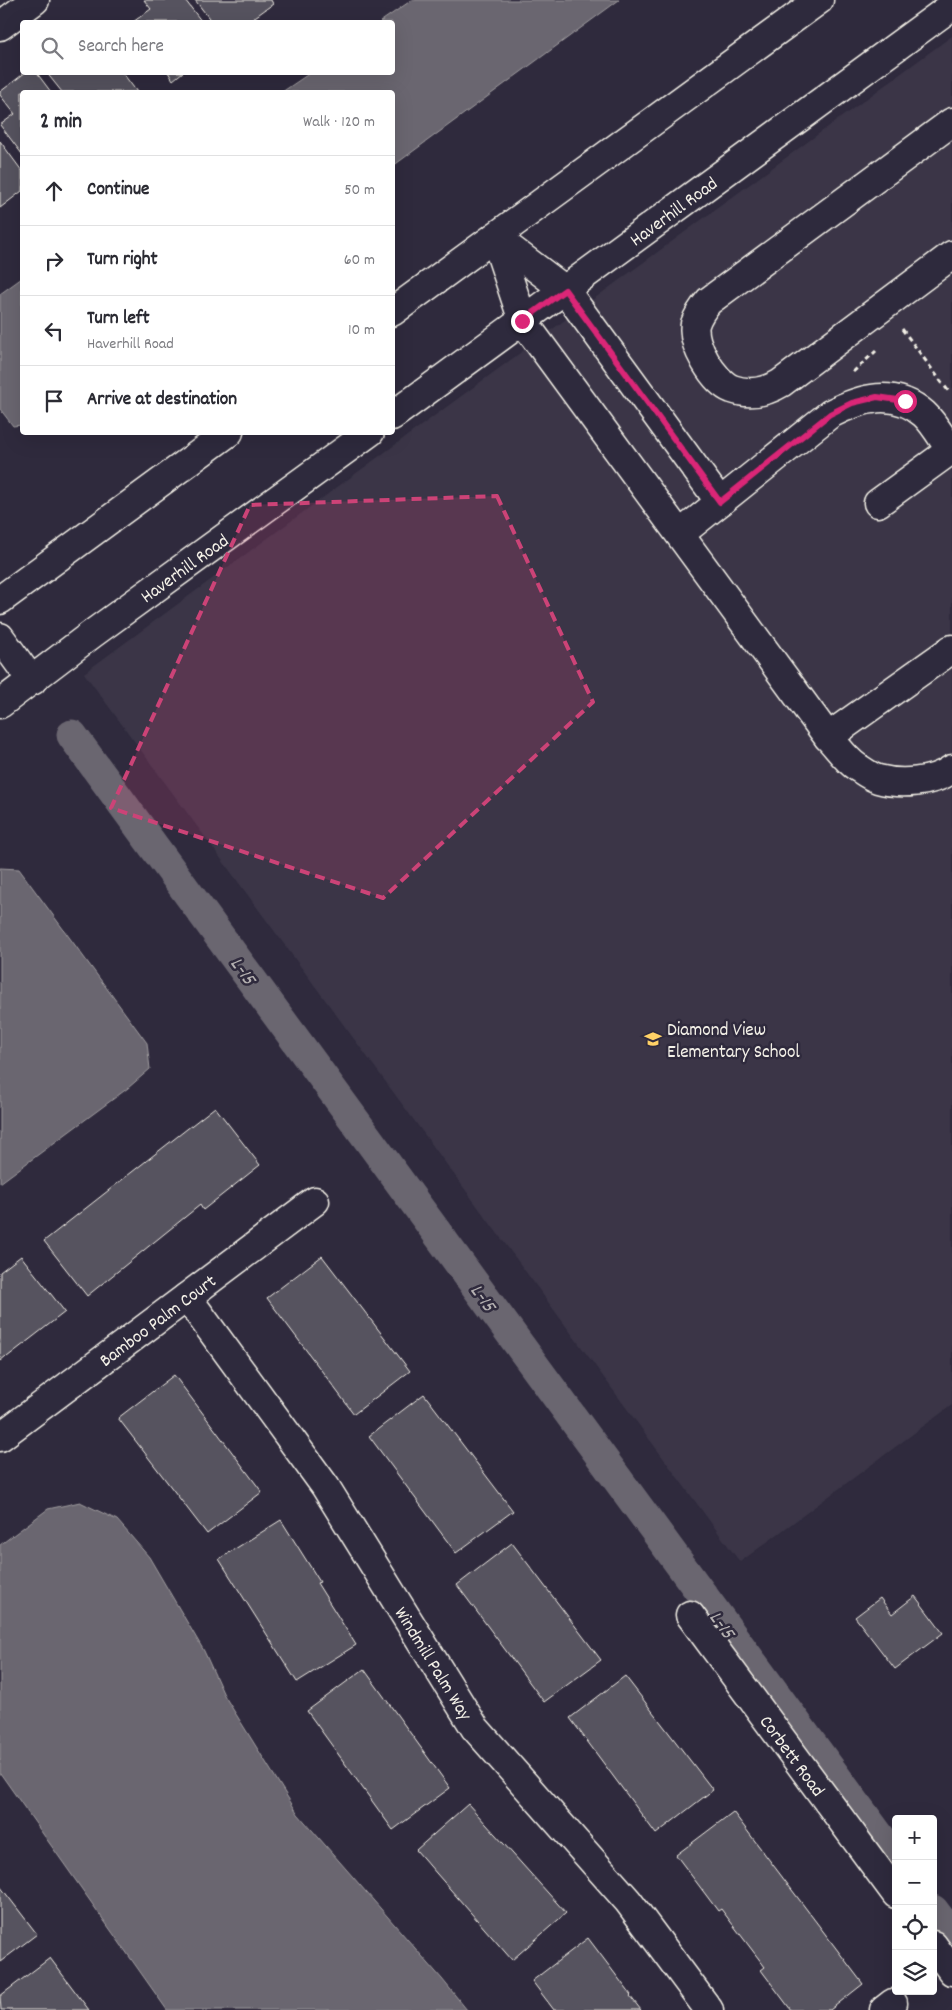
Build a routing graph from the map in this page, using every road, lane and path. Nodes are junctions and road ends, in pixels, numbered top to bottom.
1 (35, 0) edge
2 (819, 0) edge
3 (952, 6) edge
4 (0, 26) edge
5 (952, 122) edge
6 (495, 237) junction
7 (952, 255) edge
8 (565, 290) junction
9 (395, 310) edge
10 (522, 321) junction
11 (896, 334) dead end
12 (882, 346) dead end
13 (848, 376) dead end
14 (949, 392) dead end
15 (395, 414) edge
16 (225, 435) edge
17 (366, 435) edge
18 (952, 451) edge
19 (720, 502) junction
20 (878, 503) dead end
21 (680, 534) junction
22 (0, 600) edge
23 (0, 638) edge
24 (952, 649) edge
25 (32, 681) junction
26 (0, 704) edge
27 (828, 737) junction
28 (952, 769) edge
29 (315, 1201) dead end
30 (187, 1298) junction
31 (0, 1437) edge
32 (690, 1615) dead end
33 (892, 1889) edge
34 (937, 1950) edge
35 (952, 1970) edge
36 (709, 2010) edge

1 - 4 street
2 - 6 street
3 - 8 street, Haverhill Road
5 - 7 street
6 - 8 street
6 - 9 street
6 - 10 street
8 - 10 street, Haverhill Road
8 - 19 street
10 - 15 street, Haverhill Road
10 - 21 street
11 - 14 path
12 - 13 path
16 - 22 street
17 - 25 street, Haverhill Road
18 - 19 street
18 - 20 street
19 - 21 street
21 - 27 street
23 - 25 street
24 - 27 street
25 - 26 street, Haverhill Road
27 - 28 street
29 - 30 street, Bamboo Palm Court
30 - 31 street, Bamboo Palm Court
30 - 36 street, Windmill Palm Way
32 - 33 street, Corbett Road
34 - 35 street

